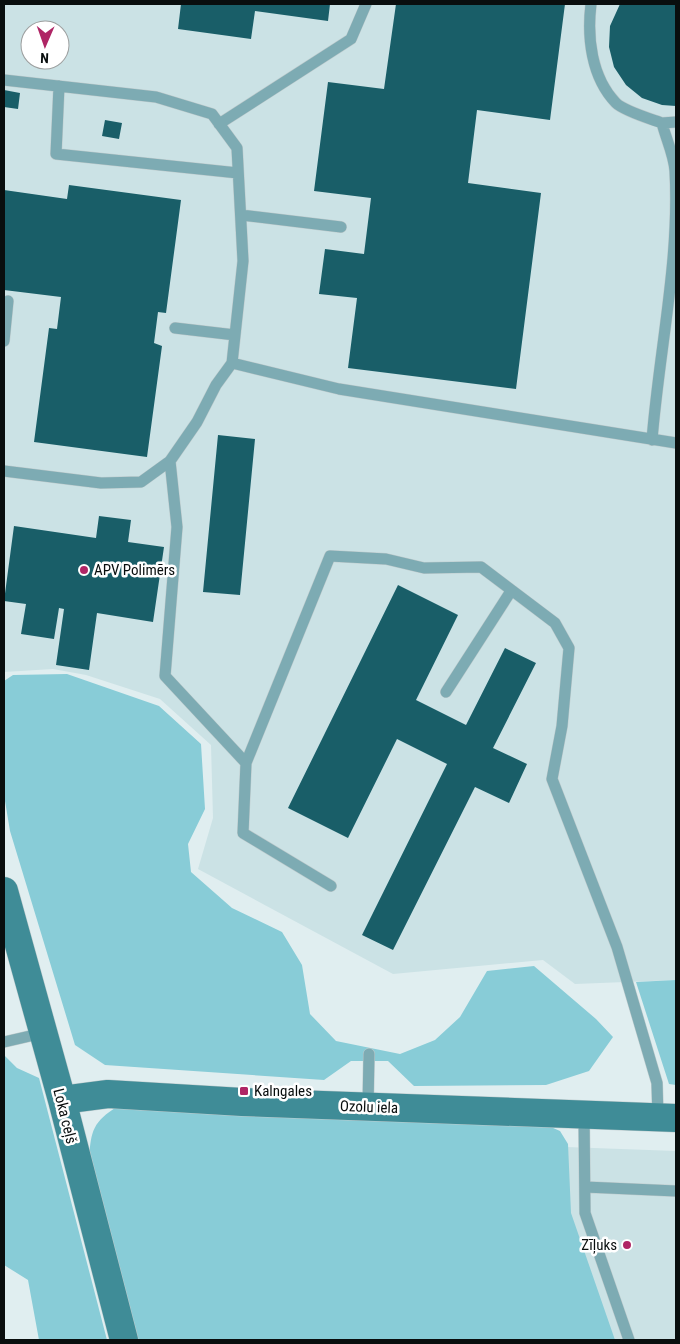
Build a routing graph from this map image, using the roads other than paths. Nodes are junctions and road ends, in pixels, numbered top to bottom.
1 (366, 4) edge
2 (591, 4) edge
3 (4, 80) edge
4 (59, 86) junction
5 (676, 122) edge
6 (219, 124) junction
7 (662, 124) junction
8 (238, 173) junction
9 (241, 215) junction
10 (340, 227) dead end
11 (8, 301) dead end
12 (176, 328) dead end
13 (235, 335) junction
14 (4, 340) edge
15 (232, 363) junction
16 (652, 440) junction
17 (676, 443) edge
18 (170, 462) junction
19 (4, 471) edge
20 (511, 591) junction
21 (446, 692) dead end
22 (246, 763) junction
23 (331, 886) dead end
24 (4, 891) edge
25 (43, 1033) junction
26 (4, 1042) edge
27 (369, 1054) dead end
28 (62, 1100) junction
29 (368, 1106) junction
30 (584, 1114) junction
31 (667, 1117) edge
32 (584, 1187) junction
33 (676, 1190) edge
34 (124, 1340) edge
35 (628, 1340) edge

1 - 6 lane
2 - 7 lane
3 - 4 lane
4 - 6 lane
4 - 8 lane
5 - 7 lane
6 - 8 lane
7 - 16 lane
8 - 9 lane
9 - 10 lane
9 - 13 lane
11 - 14 lane
12 - 13 lane
13 - 15 lane
15 - 16 lane
15 - 18 lane
16 - 17 lane
18 - 19 lane
18 - 22 lane
20 - 21 lane
20 - 22 lane
20 - 31 lane
22 - 23 lane
24 - 25 main road, Loka ceļš
25 - 26 lane
25 - 28 main road, Loka ceļš
27 - 29 lane
28 - 29 main road, Ozolu iela
28 - 34 main road, Loka ceļš
29 - 30 main road, Ozolu iela
30 - 31 main road, Ozolu iela
30 - 32 lane
32 - 33 lane
32 - 35 lane

